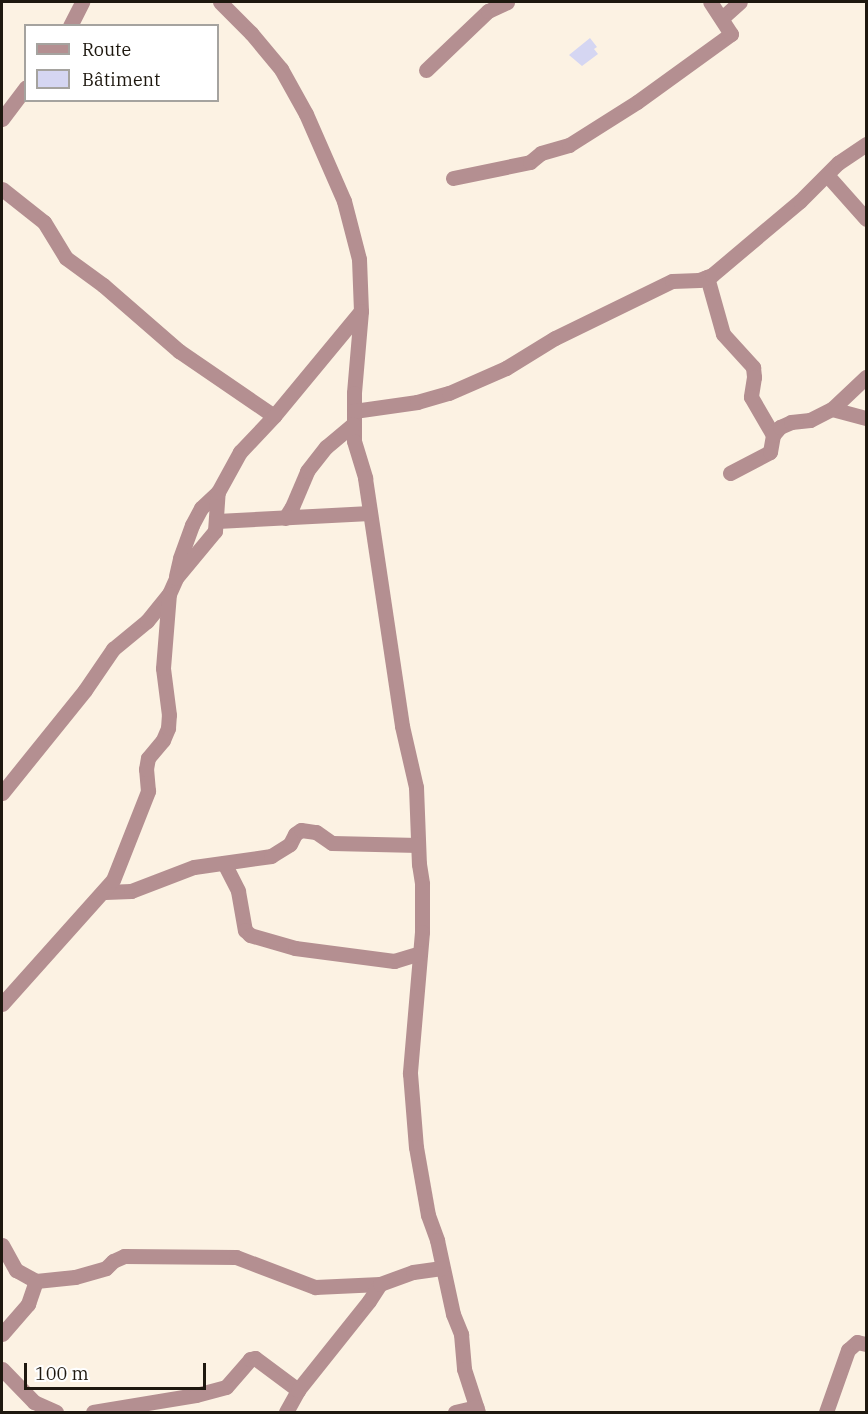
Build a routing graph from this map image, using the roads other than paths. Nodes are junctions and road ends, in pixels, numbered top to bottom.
1 (82, 2) edge
2 (220, 2) edge
3 (507, 2) edge
4 (710, 2) edge
5 (741, 2) edge
6 (722, 18) junction
7 (71, 24) edge
8 (426, 70) dead end
9 (24, 90) edge
10 (2, 119) edge
11 (867, 144) edge
12 (827, 175) junction
13 (453, 178) dead end
14 (2, 189) edge
15 (867, 219) edge
16 (707, 277) junction
17 (361, 311) junction
18 (867, 377) edge
19 (849, 395) junction
20 (832, 409) junction
21 (274, 416) junction
22 (860, 416) edge
23 (353, 418) junction
24 (773, 435) junction
25 (730, 473) dead end
26 (218, 492) junction
27 (370, 513) junction
28 (285, 518) junction
29 (217, 521) junction
30 (176, 578) junction
31 (169, 594) junction
32 (4, 783) edge
33 (418, 845) junction
34 (224, 863) junction
35 (105, 892) junction
36 (420, 953) junction
37 (2, 1004) edge
38 (2, 1245) edge
39 (442, 1268) junction
40 (36, 1281) junction
41 (380, 1284) junction
42 (2, 1334) edge
43 (867, 1344) edge
44 (2, 1369) edge
45 (298, 1390) junction
46 (477, 1410) edge
47 (57, 1413) edge
48 (93, 1413) edge
49 (286, 1413) edge
50 (455, 1413) edge
51 (826, 1413) edge

1 - 7 street
2 - 17 street
3 - 8 street
4 - 6 street
5 - 6 street
6 - 13 street
9 - 10 street
11 - 12 street
12 - 15 street
12 - 16 street
14 - 21 street
16 - 23 street
16 - 24 street
17 - 21 street
17 - 23 street
18 - 19 street
19 - 20 street
19 - 22 street
20 - 22 street
20 - 24 street
21 - 26 street
23 - 27 street
23 - 28 street
24 - 25 street
26 - 29 street
26 - 30 street
27 - 28 street
27 - 33 street
28 - 29 street
29 - 30 street
30 - 31 street
31 - 32 street
31 - 35 street
33 - 34 street
33 - 36 street
34 - 35 street
34 - 36 street
35 - 37 street
36 - 39 street
38 - 40 street
39 - 41 street
39 - 46 street
40 - 41 street
40 - 42 street
41 - 45 street
43 - 51 street
44 - 47 street
45 - 48 street
45 - 49 street
46 - 50 street

